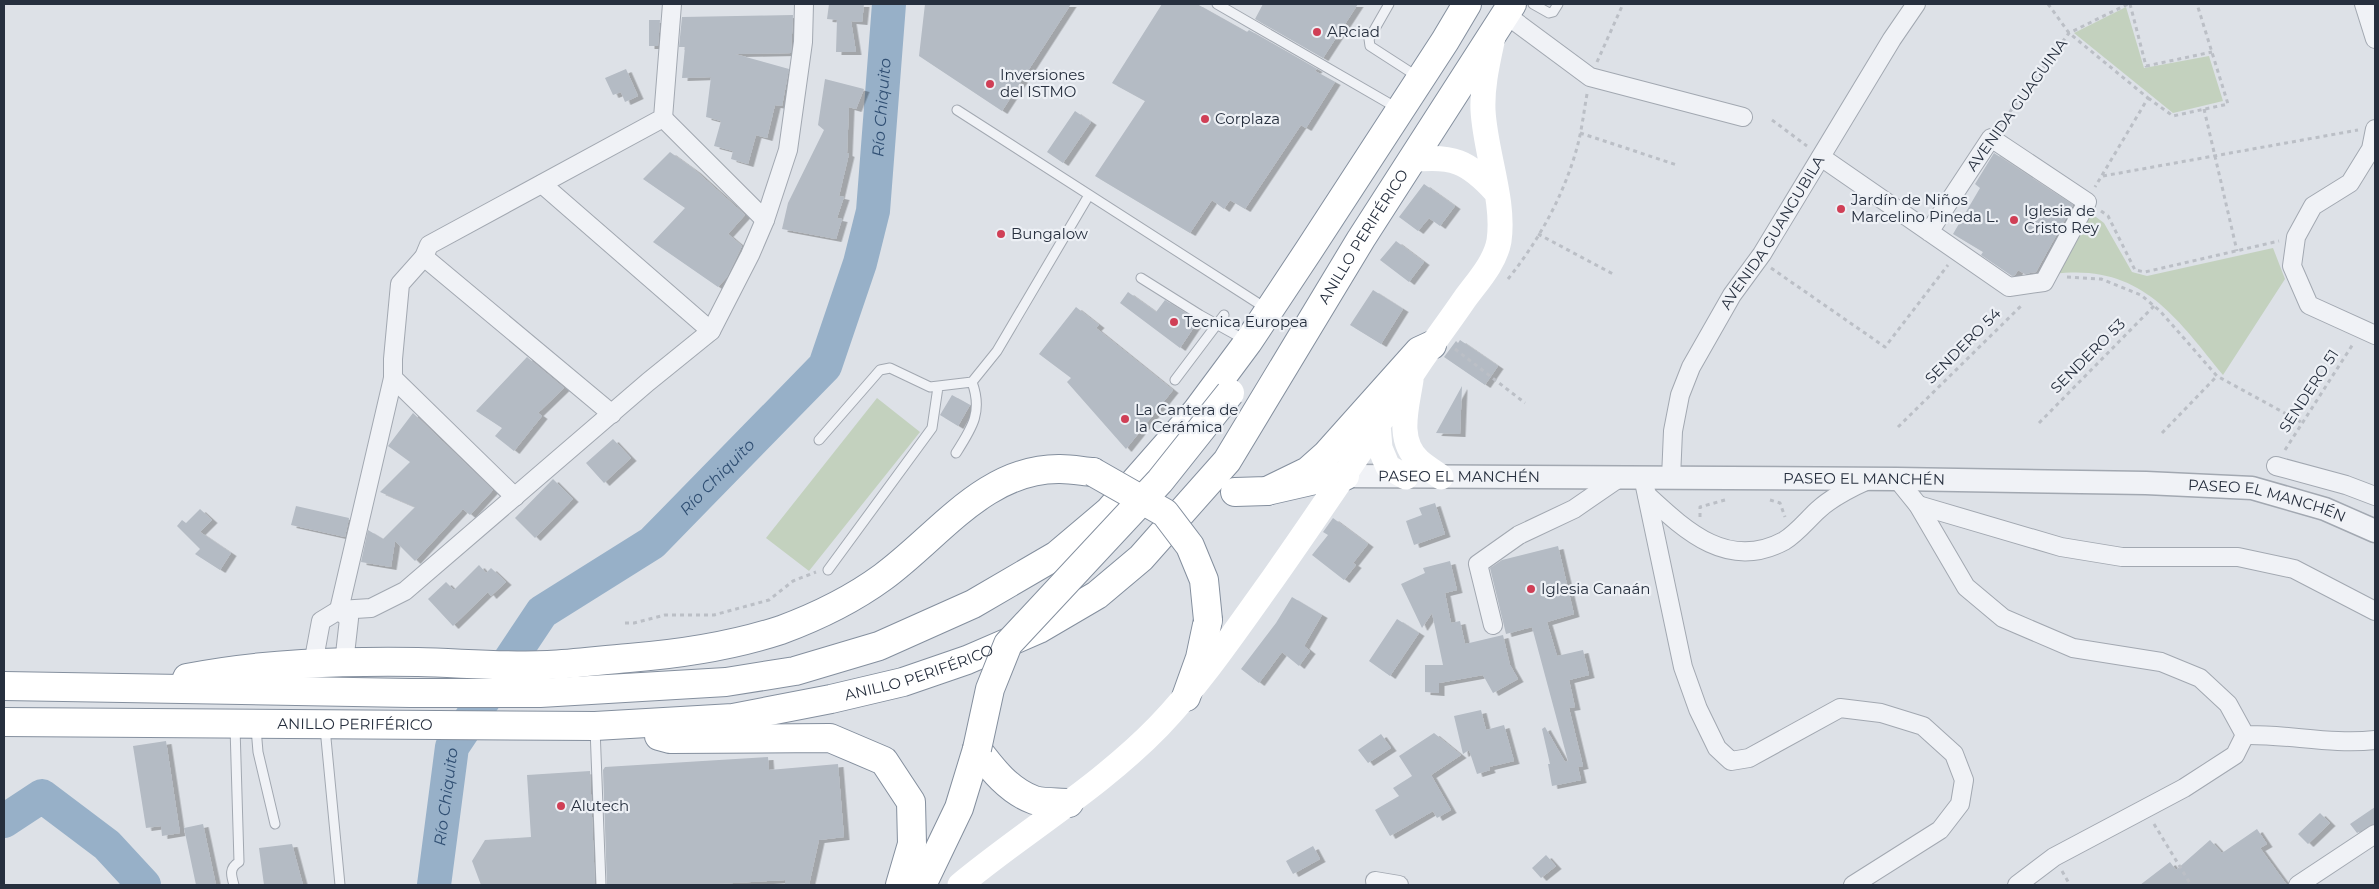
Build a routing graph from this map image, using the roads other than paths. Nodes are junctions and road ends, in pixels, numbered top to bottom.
1 (672, 4) edge
2 (804, 4) edge
3 (1217, 4) edge
4 (1389, 4) edge
5 (1465, 4) edge
6 (1533, 4) edge
7 (1558, 4) edge
8 (1916, 4) edge
9 (2364, 4) edge
10 (1504, 17) edge
11 (2375, 39) edge
12 (1420, 78) junction
13 (1400, 109) junction
14 (957, 110) dead end
15 (1743, 117) dead end
16 (663, 118) junction
17 (2370, 129) edge
18 (1821, 157) junction
19 (1411, 160) junction
20 (542, 184) junction
21 (1496, 192) junction
22 (1089, 195) junction
23 (765, 220) junction
24 (1929, 232) junction
25 (1310, 250) junction
26 (424, 256) junction
27 (1141, 278) dead end
28 (1269, 310) junction
29 (1224, 315) dead end
30 (1218, 325) junction
31 (711, 332) junction
32 (2369, 332) edge
33 (1248, 342) junction
34 (1442, 346) junction
35 (1412, 374) junction
36 (393, 378) junction
37 (1175, 380) dead end
38 (972, 382) junction
39 (938, 387) junction
40 (612, 414) junction
41 (1378, 424) junction
42 (820, 440) dead end
43 (956, 453) dead end
44 (2276, 466) road end
45 (1345, 476) junction
46 (1406, 476) junction
47 (1442, 477) junction
48 (1619, 478) junction
49 (1671, 478) junction
50 (1871, 479) junction
51 (1896, 479) junction
52 (1645, 486) junction
53 (1267, 491) junction
54 (1235, 492) dead end
55 (515, 496) junction
56 (2375, 496) edge
57 (1918, 504) junction
58 (2375, 531) edge
59 (828, 570) road end
60 (339, 610) junction
61 (2375, 611) edge
62 (1493, 625) dead end
63 (344, 663) junction
64 (313, 664) junction
65 (4, 686) edge
66 (134, 688) junction
67 (1186, 697) junction
68 (4, 722) edge
69 (245, 725) junction
70 (325, 725) junction
71 (607, 726) junction
72 (2245, 734) junction
73 (2375, 740) edge
74 (977, 749) junction
75 (1069, 803) junction
76 (275, 824) dead end
77 (2375, 834) edge
78 (925, 881) edge
79 (1375, 881) dead end
80 (234, 885) edge
81 (340, 885) edge
82 (601, 885) edge
83 (900, 885) edge
84 (960, 885) edge
85 (1400, 885) edge
86 (1854, 885) edge
87 (2017, 885) edge
88 (2298, 885) edge

1 - 16 street
2 - 23 street
3 - 13 lane
4 - 12 lane
5 - 12 highway
6 - 7 lane
8 - 18 street, AVENIDA GUANGUBILA
9 - 11 street
10 - 15 street
10 - 19 highway, ANILLO PERIFÉRICO
10 - 21 main road
12 - 13 highway
13 - 25 highway
14 - 22 lane
16 - 20 street
16 - 23 street
17 - 32 street
18 - 24 street
18 - 49 street, AVENIDA GUANGUBILA
19 - 21 main road
19 - 71 highway, ANILLO PERIFÉRICO
20 - 26 street
20 - 31 street
21 - 34 main road
22 - 28 lane
22 - 38 lane
23 - 31 street
24 - 24 street, AVENIDA GUAGUINA
25 - 28 highway
25 - 74 highway, bridge
26 - 36 street
26 - 40 street
27 - 30 lane
28 - 33 highway
29 - 30 lane
30 - 33 lane
30 - 37 lane
31 - 40 street
33 - 66 highway
34 - 35 main road
34 - 53 highway
35 - 41 main road
35 - 47 main road
36 - 55 street
36 - 60 street
38 - 39 lane
38 - 43 lane
39 - 42 lane
39 - 59 lane
40 - 55 street
41 - 45 main road
41 - 46 main road
44 - 56 street
45 - 46 street, PASEO EL MANCHÉN
45 - 53 highway
45 - 67 main road
46 - 47 street, PASEO EL MANCHÉN
47 - 48 street, PASEO EL MANCHÉN
48 - 52 street, PASEO EL MANCHÉN
48 - 62 street
49 - 50 street, PASEO EL MANCHÉN
49 - 52 street, PASEO EL MANCHÉN
50 - 51 street, PASEO EL MANCHÉN
50 - 52 street
51 - 57 street
51 - 58 street, PASEO EL MANCHÉN
52 - 86 street
53 - 54 highway
55 - 60 street
57 - 61 street
57 - 72 street
60 - 63 street
60 - 64 street
63 - 64 highway
63 - 67 highway, bridge
64 - 66 highway
65 - 66 highway
67 - 75 main road
68 - 69 highway, ANILLO PERIFÉRICO
69 - 70 highway, ANILLO PERIFÉRICO
69 - 76 lane
69 - 80 lane
70 - 71 highway, ANILLO PERIFÉRICO
70 - 81 lane
71 - 82 lane
71 - 83 highway
72 - 73 street
72 - 87 street
74 - 75 highway
74 - 78 highway
75 - 84 main road
77 - 88 street
79 - 85 street

